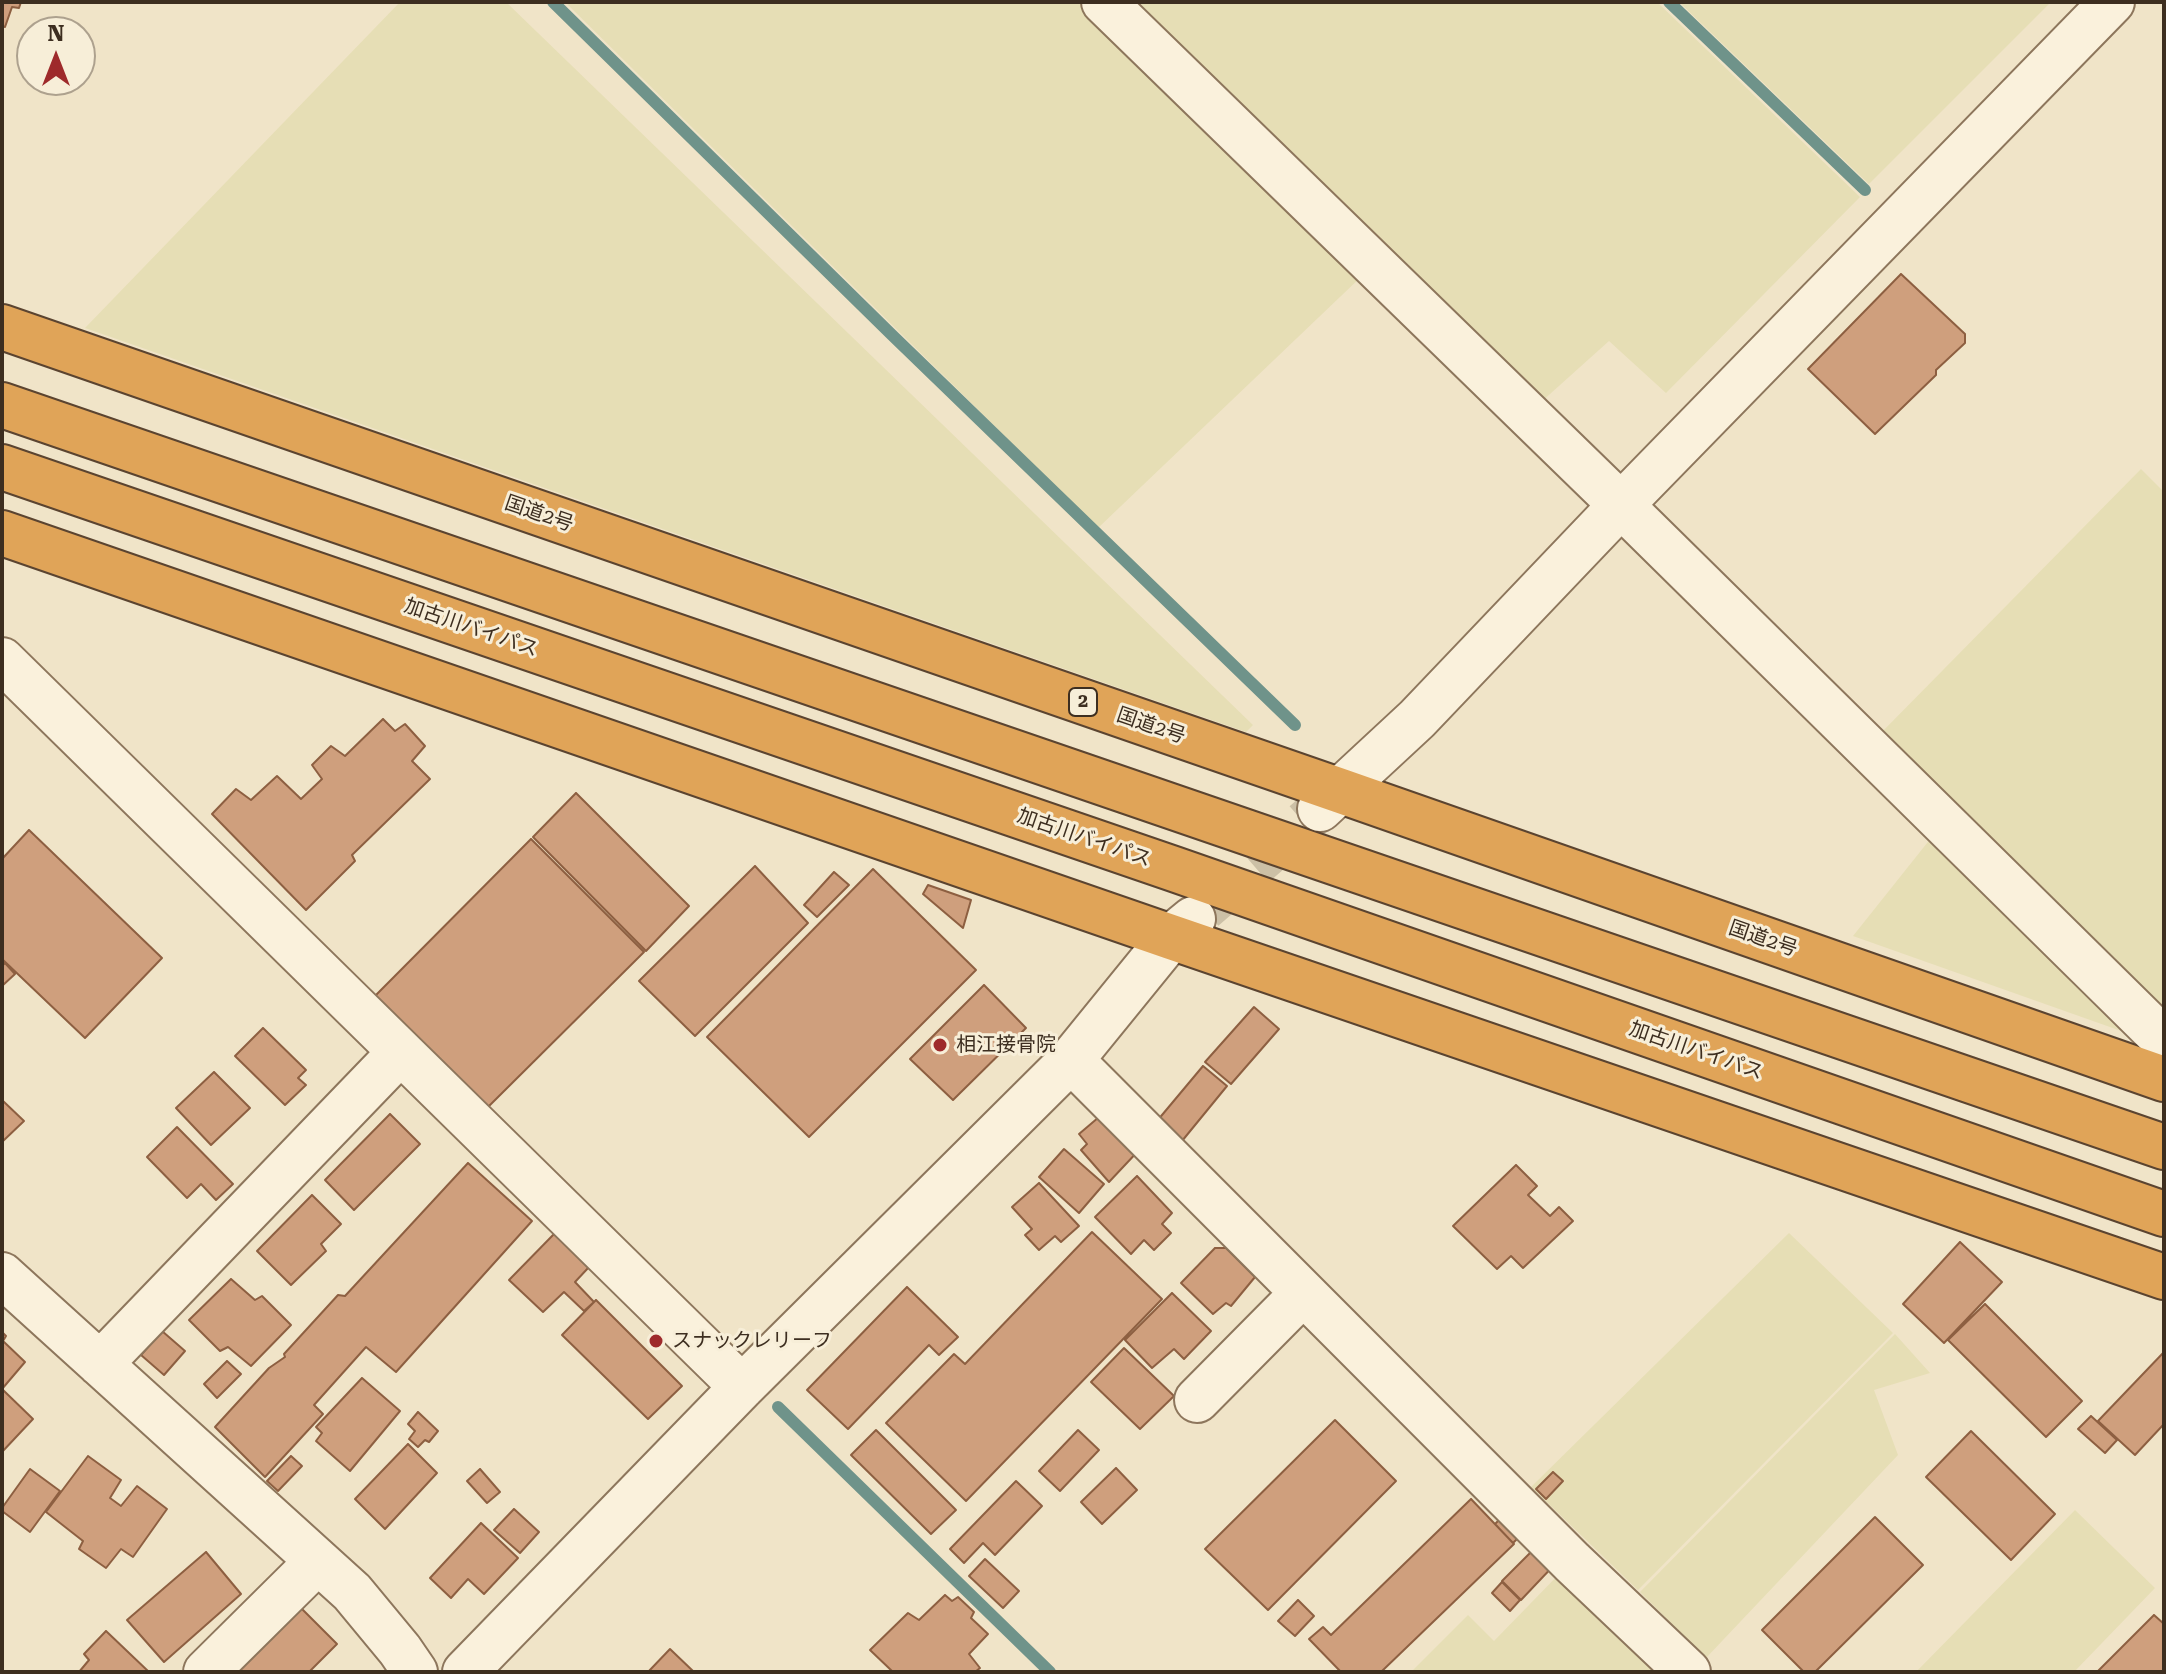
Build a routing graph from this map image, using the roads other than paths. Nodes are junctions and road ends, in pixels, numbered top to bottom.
1 (1104, 2) edge
2 (2112, 2) edge
3 (2, 327) edge
4 (2, 405) edge
5 (2, 467) edge
6 (1621, 505) junction
7 (2, 533) edge
8 (2, 660) edge
9 (1330, 800) junction
10 (1182, 928) junction
11 (2164, 1040) edge
12 (1071, 1060) junction
13 (387, 1066) dead end
14 (2164, 1079) edge
15 (2164, 1147) edge
16 (2164, 1214) edge
17 (2, 1275) edge
18 (2164, 1277) edge
19 (1303, 1293) junction
20 (100, 1364) junction
21 (742, 1387) junction
22 (1197, 1400) dead end
23 (317, 1562) junction
24 (206, 1672) edge
25 (415, 1672) edge
26 (465, 1672) edge
27 (1688, 1672) edge

1 - 6 street
2 - 6 street
3 - 9 highway, 国道2号 / 2
4 - 15 highway
5 - 16 highway, 加古川バイパス
6 - 9 street
6 - 11 street
7 - 10 highway
8 - 21 street
9 - 14 highway, 国道2号 / 2
10 - 12 street
10 - 18 highway
12 - 19 street
12 - 21 street
13 - 20 street
17 - 20 street
19 - 22 street
19 - 27 street
20 - 23 street
21 - 26 street
23 - 24 street
23 - 25 street

